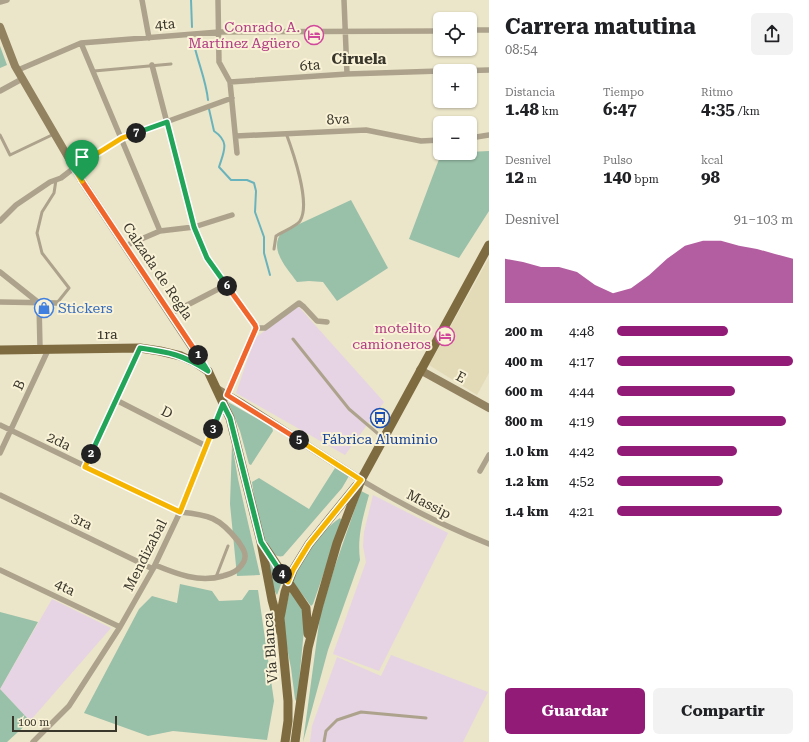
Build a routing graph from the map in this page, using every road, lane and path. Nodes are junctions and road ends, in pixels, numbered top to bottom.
1 (7, 0) edge
2 (142, 0) edge
3 (218, 0) edge
4 (344, 0) edge
5 (0, 2) edge
6 (0, 27) edge
7 (477, 30) edge
8 (489, 30) edge
9 (433, 31) edge
10 (219, 32) junction
11 (345, 32) junction
12 (149, 38) junction
13 (81, 43) junction
14 (171, 64) dead end
15 (152, 65) junction
16 (18, 70) junction
17 (477, 70) edge
18 (489, 70) edge
19 (94, 71) junction
20 (433, 71) edge
21 (347, 74) junction
22 (22, 79) junction
23 (230, 82) junction
24 (0, 91) edge
25 (232, 98) junction
26 (167, 122) junction
27 (286, 133) junction
28 (54, 134) junction
29 (0, 135) edge
30 (489, 135) edge
31 (236, 136) junction
32 (477, 137) edge
33 (122, 138) junction
34 (433, 140) edge
35 (237, 153) dead end
36 (74, 168) junction
37 (56, 180) junction
38 (232, 215) dead end
39 (0, 221) edge
40 (194, 227) junction
41 (160, 232) junction
42 (489, 245) edge
43 (125, 246) junction
44 (274, 248) dead end
45 (0, 272) edge
46 (226, 284) junction
47 (0, 302) edge
48 (39, 303) junction
49 (57, 303) joint
50 (170, 314) junction
51 (327, 322) dead end
52 (256, 328) junction
53 (292, 340) dead end
54 (45, 348) junction
55 (140, 348) junction
56 (0, 350) edge
57 (420, 370) junction
58 (208, 371) junction
59 (216, 389) junction
60 (227, 395) junction
61 (116, 400) junction
62 (223, 404) junction
63 (489, 408) edge
64 (0, 425) edge
65 (11, 430) junction
66 (384, 439) junction
67 (206, 446) junction
68 (0, 453) edge
69 (489, 455) edge
70 (85, 467) junction
71 (480, 471) dead end
72 (361, 480) junction
73 (0, 495) edge
74 (180, 512) junction
75 (261, 542) junction
76 (489, 544) edge
77 (228, 546) dead end
78 (245, 559) joint
79 (273, 560) junction
80 (298, 561) junction
81 (154, 567) junction
82 (0, 570) edge
83 (215, 578) junction
84 (288, 582) junction
85 (120, 627) junction
86 (281, 633) junction
87 (308, 648) junction
88 (426, 718) dead end
89 (33, 742) edge
90 (285, 742) edge
91 (295, 742) edge
92 (324, 742) edge

1 - 5 street
2 - 12 street
3 - 10 street
4 - 11 street
6 - 16 main road, Calzada de Regla
7 - 8 street
9 - 11 street, 4ta
10 - 11 street, 4ta
10 - 12 street, 4ta
10 - 23 street
11 - 21 street
12 - 13 street, 4ta
13 - 16 street, 4ta
13 - 19 street
14 - 15 lane
15 - 19 lane
15 - 26 street
16 - 22 main road, Calzada de Regla
17 - 18 street
19 - 33 street
20 - 21 street, 6ta
21 - 23 street, 6ta
22 - 24 street
22 - 28 main road, Calzada de Regla
23 - 25 street
25 - 26 street
25 - 31 street
26 - 33 street
26 - 40 street
27 - 31 street, 8va
27 - 34 street, 8va
27 - 44 lane
28 - 29 lane
28 - 36 main road, Calzada de Regla
30 - 32 street
31 - 35 street
33 - 36 street
33 - 41 street
36 - 37 street
36 - 43 main road, Calzada de Regla
37 - 39 street
37 - 49 lane
38 - 40 street
40 - 41 street
40 - 46 street
41 - 43 street
42 - 57 main road, Vía Blanca
43 - 50 main road, Calzada de Regla
45 - 48 street
46 - 50 street
46 - 52 street
47 - 48 street
48 - 49 street
48 - 54 street
50 - 58 main road, Calzada de Regla
51 - 52 street
52 - 60 street, Mendizabal
53 - 66 lane
54 - 55 main road, 1ra
54 - 56 main road, 1ra
54 - 65 street, B
55 - 58 main road, 1ra
55 - 61 street
57 - 63 main road, E
57 - 66 main road, Vía Blanca
58 - 59 main road, Calzada de Regla
59 - 60 main road
59 - 62 main road, Calzada de Regla
60 - 62 street, Mendizabal
60 - 72 main road
61 - 67 street, D
61 - 70 street
62 - 67 street, Mendizabal
62 - 75 main road, Calzada de Regla
64 - 65 street, 2da
65 - 68 street, B
65 - 70 street, 2da
66 - 72 main road, Vía Blanca
67 - 74 street, Mendizabal
69 - 71 street
70 - 74 street, 2da
72 - 76 street, Massip
72 - 80 main road, Vía Blanca
72 - 87 main road, Vía Blanca
73 - 81 street, 3ra
74 - 78 street, 2da
74 - 81 street, Mendizabal
75 - 79 main road
75 - 86 main road, Calzada de Regla
77 - 83 lane
78 - 83 street, 3ra
79 - 80 main road
79 - 84 main road
80 - 84 main road, Vía Blanca
81 - 83 street, 3ra
81 - 85 street, Mendizabal
82 - 85 street, 4ta
84 - 86 main road, Vía Blanca
84 - 87 main road
85 - 89 street, Mendizabal
86 - 90 main road, Vía Blanca
87 - 91 main road, Vía Blanca
88 - 92 lane

